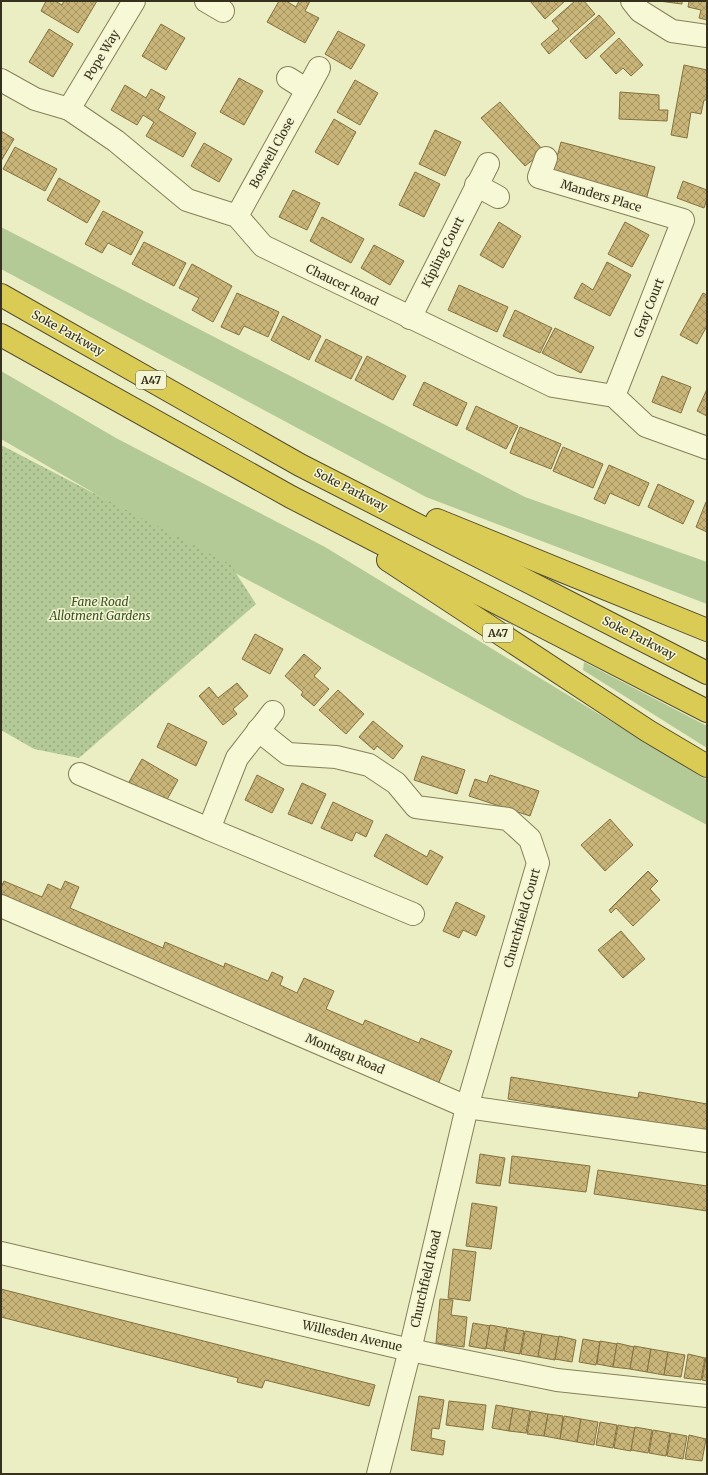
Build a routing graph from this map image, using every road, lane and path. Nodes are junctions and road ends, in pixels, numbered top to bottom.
1 (134, 1) edge
2 (632, 1) edge
3 (707, 36) edge
4 (319, 68) dead end
5 (288, 78) dead end
6 (1, 80) edge
7 (307, 90) junction
8 (69, 109) junction
9 (546, 158) dead end
10 (488, 164) dead end
11 (476, 185) junction
12 (498, 197) dead end
13 (237, 216) junction
14 (683, 220) joint
15 (1, 295) edge
16 (410, 318) junction
17 (1, 335) edge
18 (614, 396) junction
19 (707, 448) edge
20 (300, 465) junction
21 (291, 497) junction
22 (707, 630) edge
23 (707, 673) edge
24 (707, 711) edge
25 (273, 712) dead end
26 (258, 730) junction
27 (707, 766) edge
28 (80, 774) dead end
29 (209, 829) junction
30 (1, 906) edge
31 (413, 914) dead end
32 (467, 1107) junction
33 (707, 1141) edge
34 (1, 1253) edge
35 (410, 1350) junction
36 (707, 1396) edge
37 (378, 1474) edge

1 - 8 street, Pope Way
2 - 3 street
4 - 7 street, Boswell Close
5 - 7 street
6 - 8 street
7 - 13 street, Boswell Close
8 - 13 street
9 - 14 street, Manders Place
10 - 11 street, Kipling Court
11 - 12 street
11 - 16 street, Kipling Court
13 - 16 street, Chaucer Road
14 - 18 street, Gray Court
15 - 20 highway, Soke Parkway / A47
16 - 18 street, Chaucer Road
17 - 21 highway, A47
18 - 19 street
20 - 22 highway, A47
20 - 23 highway, Soke Parkway / A47
21 - 24 highway, A47
21 - 27 highway, A47
25 - 26 street
26 - 29 street
26 - 32 street, Churchfield Court
28 - 29 street
29 - 31 street
30 - 32 street, Montagu Road
32 - 33 street, Montagu Road
32 - 35 street, Churchfield Road
34 - 35 street, Willesden Avenue
35 - 36 street, Willesden Avenue
35 - 37 street, Churchfield Road

